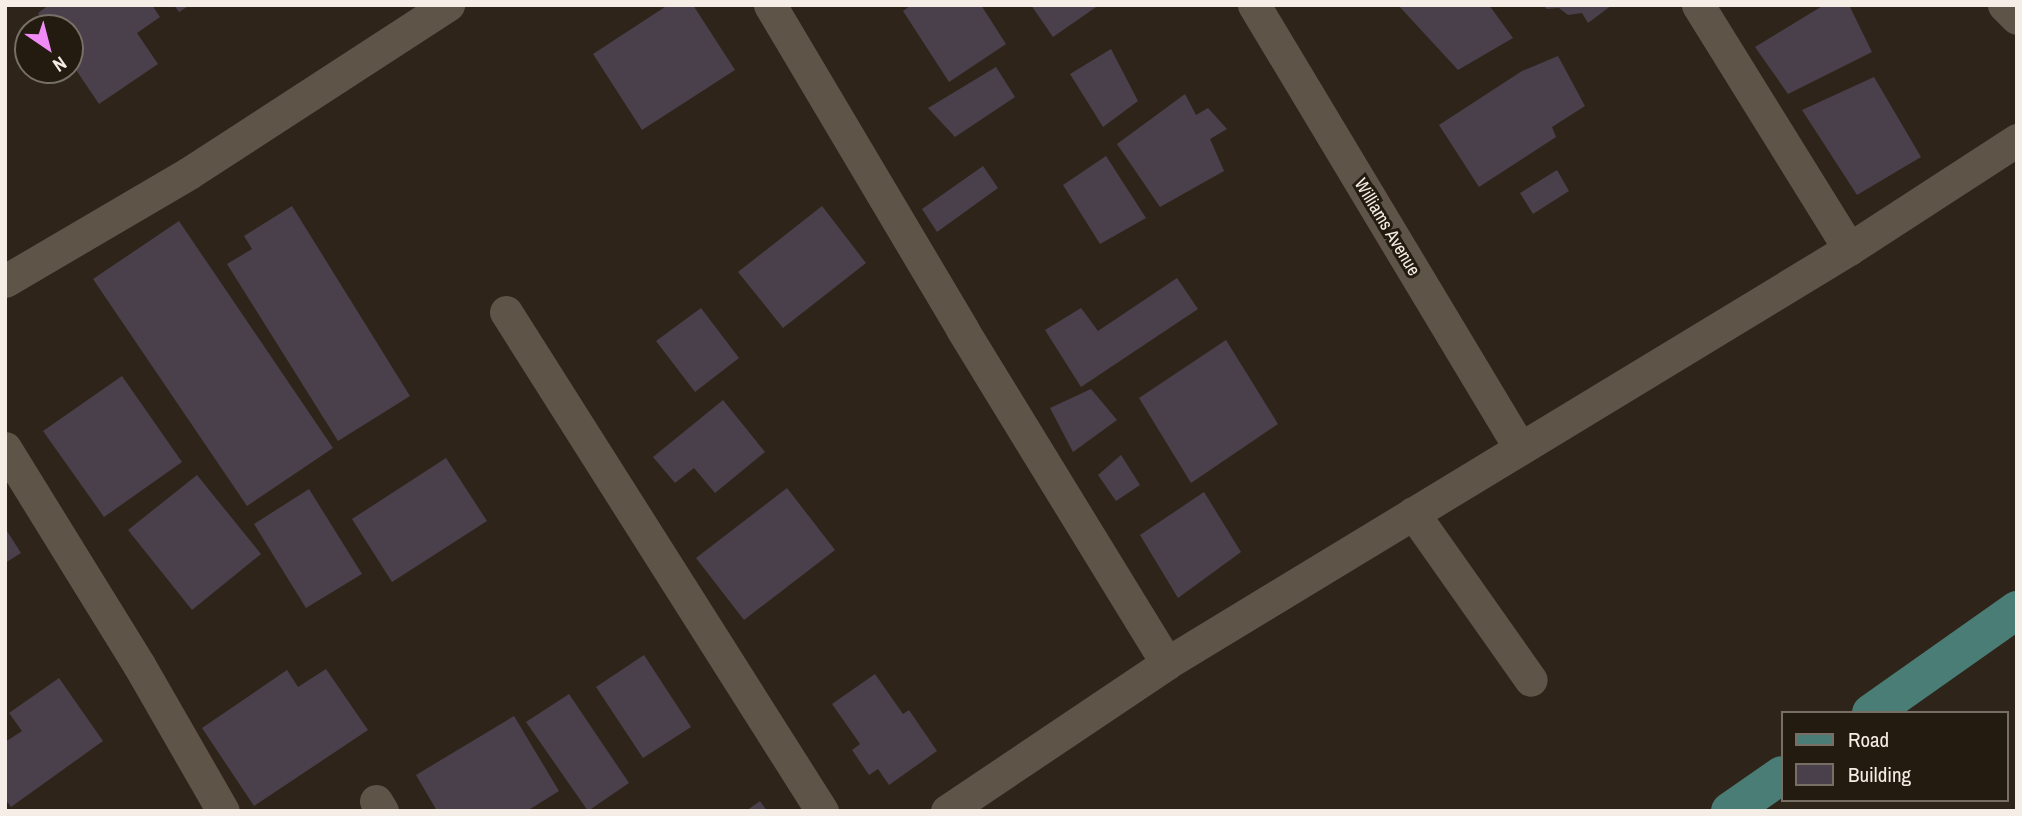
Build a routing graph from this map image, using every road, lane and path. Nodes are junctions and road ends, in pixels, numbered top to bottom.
1 (448, 5) edge
2 (770, 5) edge
3 (1254, 5) edge
4 (1698, 5) edge
5 (2004, 5) edge
6 (2017, 18) edge
7 (2017, 140) edge
8 (1849, 249) junction
9 (5, 281) edge
10 (506, 312) dead end
11 (5, 448) edge
12 (1520, 448) junction
13 (1413, 513) junction
14 (2017, 610) edge
15 (1167, 663) junction
16 (1531, 680) dead end
17 (1874, 711) edge
18 (1780, 776) edge
19 (958, 808) edge
20 (223, 811) edge
21 (822, 811) edge
22 (1730, 811) edge

1 - 9 street
2 - 15 street
3 - 12 street, Williams Avenue
4 - 8 street
5 - 6 street
7 - 8 street
8 - 12 street
10 - 21 street
11 - 20 street
12 - 13 street
13 - 15 street
13 - 16 street
14 - 17 main road
15 - 19 street
18 - 22 main road

